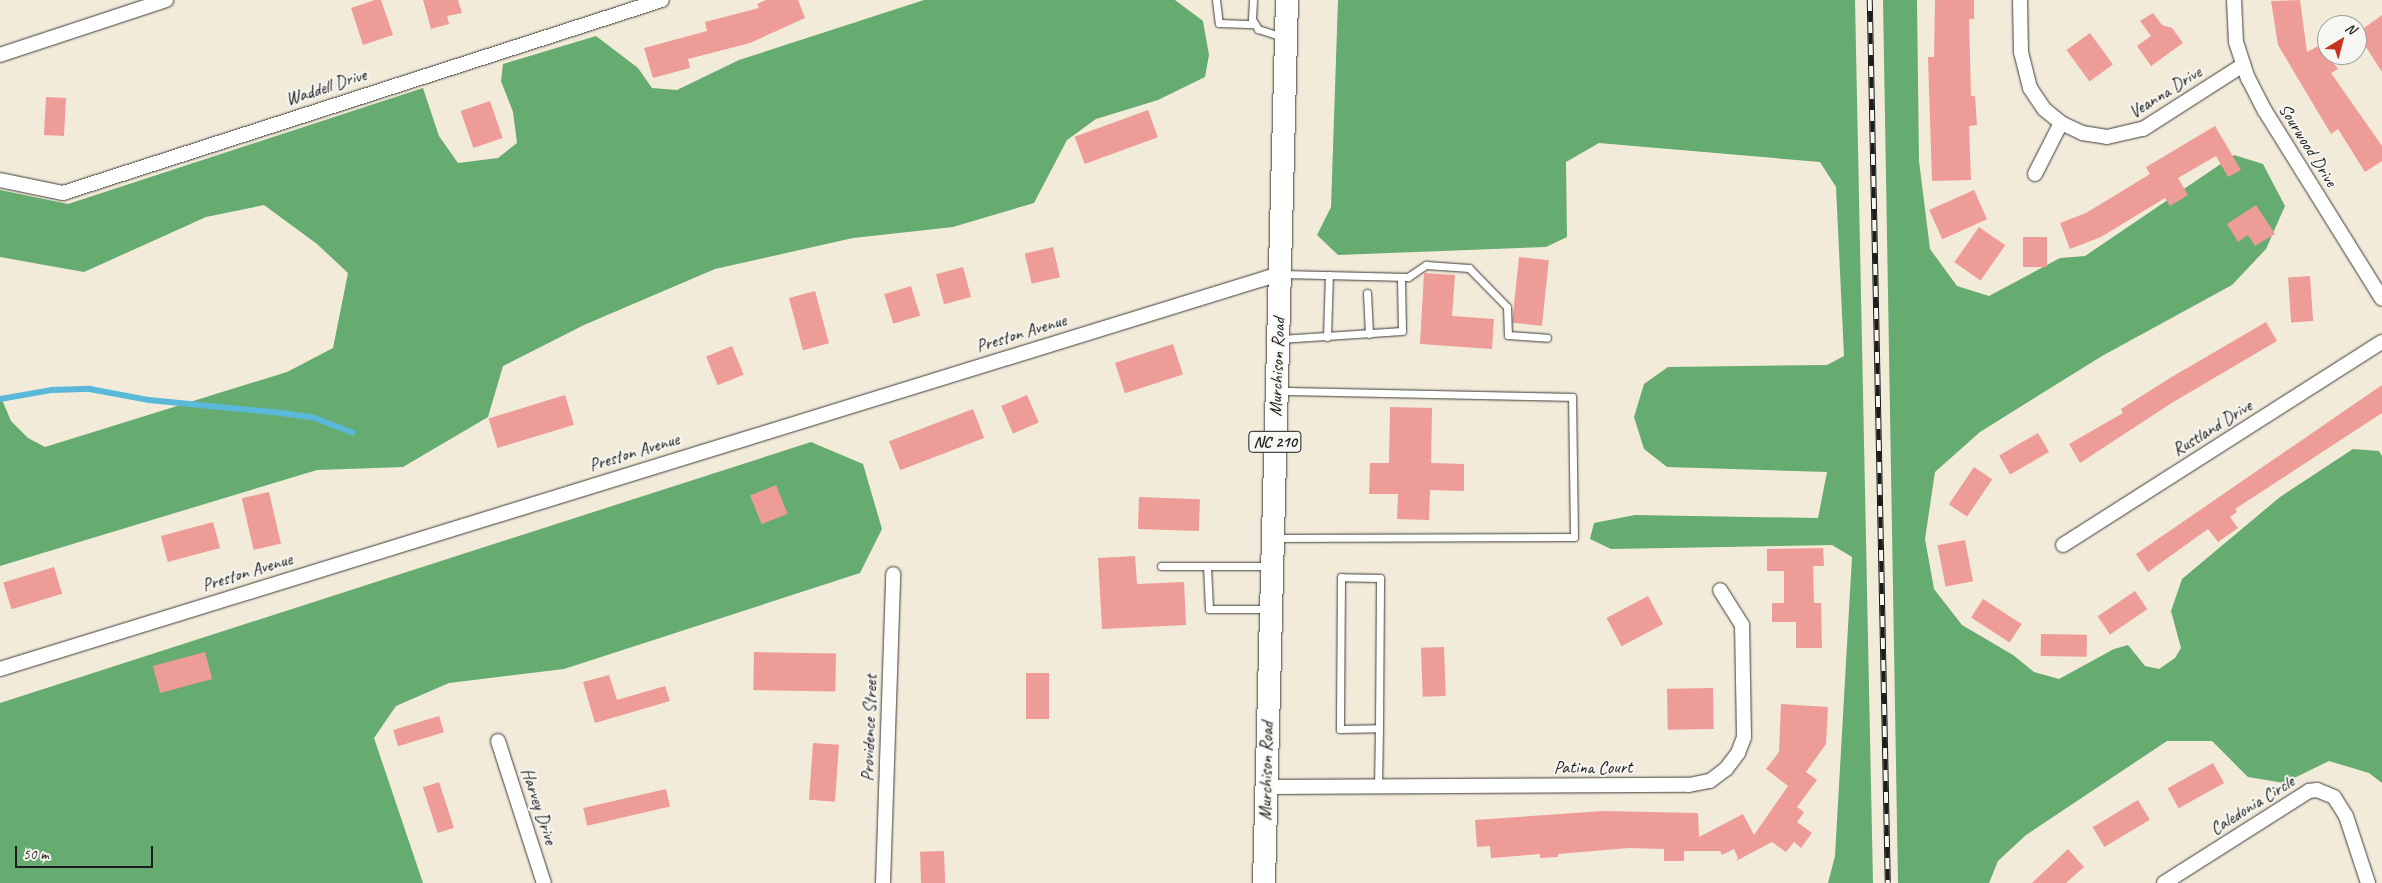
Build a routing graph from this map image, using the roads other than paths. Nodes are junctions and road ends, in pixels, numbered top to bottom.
1 (166, 0) edge
2 (662, 0) edge
3 (1216, 0) edge
4 (1252, 0) edge
5 (1287, 0) edge
6 (2020, 0) edge
7 (2234, 0) edge
8 (637, 4) edge
9 (1254, 24) junction
10 (1286, 37) junction
11 (0, 55) edge
12 (2243, 65) junction
13 (2061, 123) junction
14 (2035, 174) dead end
15 (0, 180) edge
16 (1279, 274) junction
17 (1329, 275) junction
18 (1401, 277) junction
19 (1367, 292) dead end
20 (2382, 299) edge
21 (1369, 334) junction
22 (1327, 337) junction
23 (1547, 338) dead end
24 (1278, 339) junction
25 (2382, 342) edge
26 (1276, 391) junction
27 (1273, 538) junction
28 (2063, 545) dead end
29 (1161, 566) dead end
30 (1207, 566) junction
31 (1272, 566) junction
32 (893, 574) dead end
33 (1720, 590) dead end
34 (1270, 610) junction
35 (0, 669) edge
36 (1379, 728) junction
37 (498, 741) dead end
38 (1378, 786) junction
39 (1266, 788) junction
40 (544, 883) edge
41 (883, 883) edge
42 (1264, 883) edge
43 (2164, 883) edge
44 (2368, 883) edge

1 - 11 street
2 - 8 street, Waddell Drive
3 - 9 lane
4 - 9 lane
5 - 10 main road, Murchison Road / NC 210
6 - 13 street, Veanna Drive
7 - 12 street, Sourwood Drive
8 - 15 street, Waddell Drive
9 - 10 lane
10 - 16 main road, Murchison Road / NC 210
12 - 13 street, Veanna Drive
12 - 20 street, Sourwood Drive
13 - 14 street
16 - 17 lane
16 - 24 main road, Murchison Road / NC 210
16 - 35 street, Preston Avenue
17 - 18 lane
17 - 22 lane
18 - 21 lane
18 - 23 lane
19 - 21 lane
21 - 22 lane
22 - 24 lane
24 - 26 main road, Murchison Road / NC 210
25 - 28 street, Rustland Drive
26 - 27 main road, Murchison Road / NC 210
26 - 27 lane
27 - 31 main road, Murchison Road / NC 210
29 - 30 lane
30 - 31 lane
30 - 34 lane
31 - 34 main road, Murchison Road / NC 210
32 - 41 street, Providence Street
33 - 38 street, Patina Court
34 - 39 main road, Murchison Road / NC 210
36 - 36 lane
36 - 38 lane
37 - 40 street, Harvey Drive
38 - 39 street, Patina Court
39 - 42 main road, Murchison Road / NC 210
43 - 44 street, Caledonia Circle

